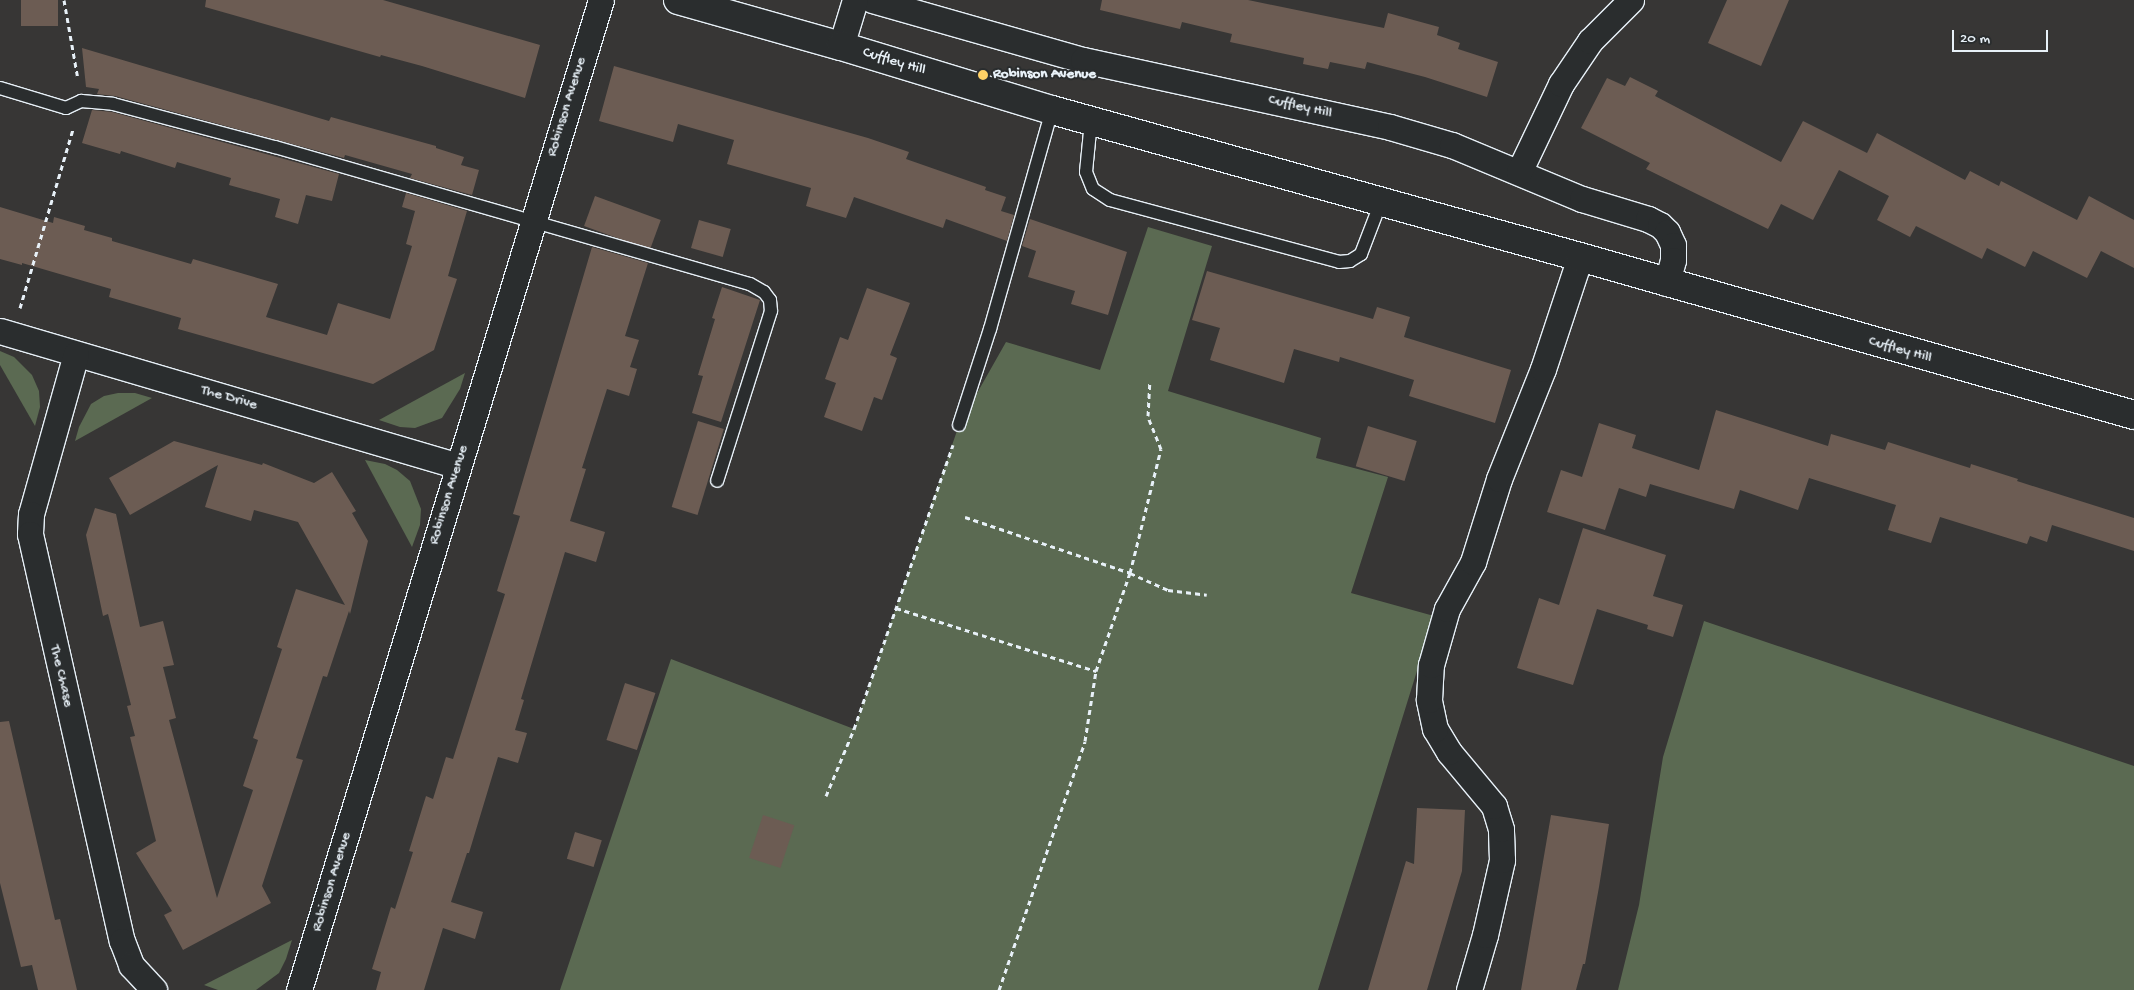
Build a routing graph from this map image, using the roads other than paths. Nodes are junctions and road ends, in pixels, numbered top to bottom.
1 (601, 0) edge
2 (678, 0) edge
3 (855, 0) edge
4 (872, 0) edge
5 (1631, 0) edge
6 (841, 46) junction
7 (0, 88) edge
8 (1052, 110) junction
9 (1090, 121) junction
10 (1519, 172) junction
11 (1381, 202) junction
12 (532, 222) junction
13 (1580, 257) junction
14 (1667, 283) junction
15 (6, 333) edge
16 (76, 354) junction
17 (2134, 415) edge
18 (960, 425) road end
19 (458, 466) junction
20 (717, 481) dead end
21 (154, 990) edge
22 (299, 990) edge
23 (1469, 990) edge

1 - 12 street, Robinson Avenue
2 - 6 main road, Cuffley Hill
3 - 6 street
4 - 10 street, Cuffley Hill
5 - 10 street
6 - 8 main road, Cuffley Hill
7 - 12 lane
8 - 9 main road, Cuffley Hill
8 - 18 lane
9 - 11 main road, Cuffley Hill
9 - 11 lane
10 - 14 street, Cuffley Hill
11 - 13 main road, Cuffley Hill
12 - 19 street, Robinson Avenue
12 - 20 lane
13 - 14 main road, Cuffley Hill
13 - 23 street
14 - 17 main road, Cuffley Hill
15 - 16 street, The Drive
16 - 19 street, The Drive
16 - 21 street, The Chase
19 - 22 street, Robinson Avenue

